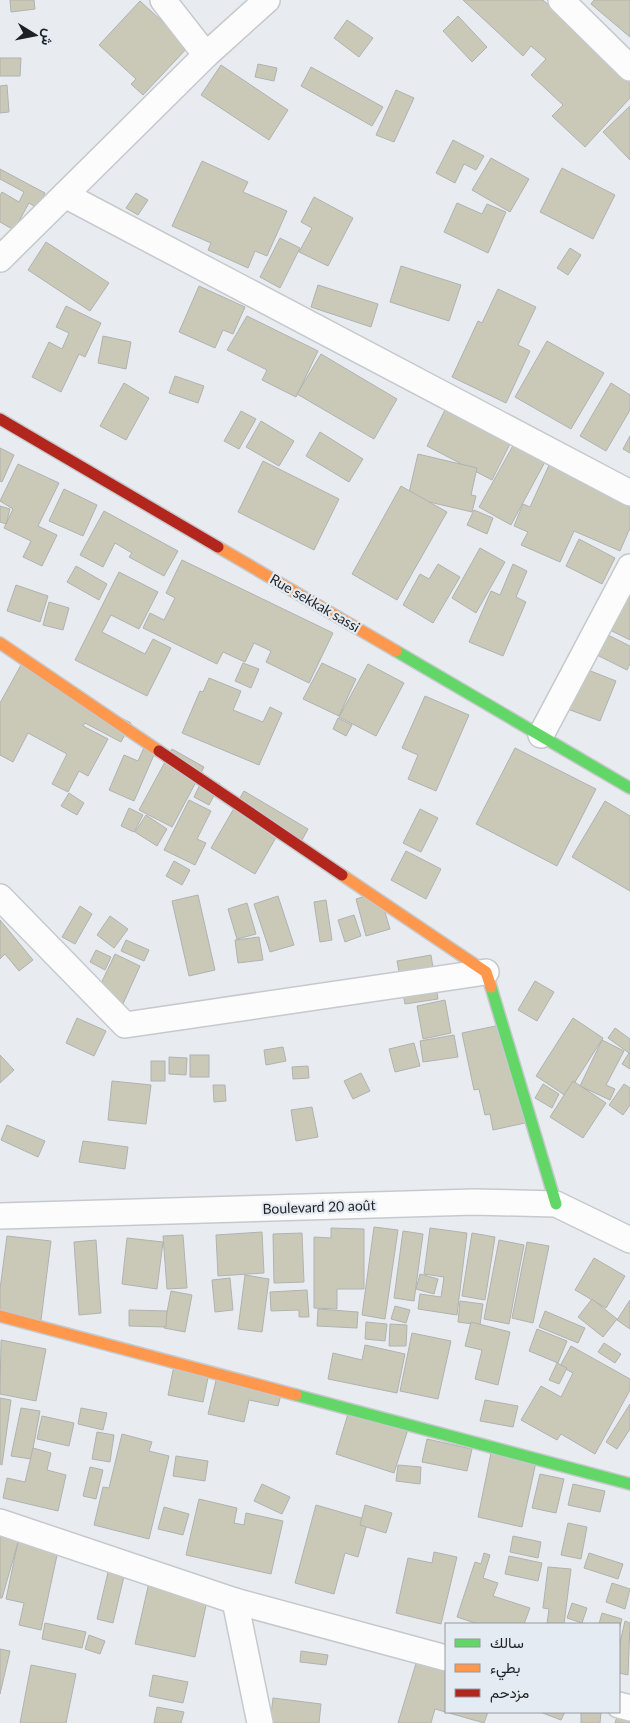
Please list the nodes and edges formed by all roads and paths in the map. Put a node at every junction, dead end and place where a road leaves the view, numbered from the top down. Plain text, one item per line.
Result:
1 (163, 0) edge
2 (266, 0) edge
3 (561, 0) edge
4 (206, 55) junction
5 (630, 68) edge
6 (65, 195) junction
7 (0, 259) edge
8 (0, 419) edge
9 (630, 493) edge
10 (630, 567) edge
11 (0, 643) edge
12 (541, 735) junction
13 (630, 788) edge
14 (0, 897) edge
15 (486, 972) junction
16 (556, 1204) junction
17 (0, 1216) edge
18 (630, 1240) edge
19 (0, 1316) edge
20 (630, 1484) edge
21 (0, 1522) edge
22 (235, 1601) junction
23 (445, 1658) edge
24 (260, 1723) edge

1 - 4 street
2 - 4 street
3 - 5 street
4 - 6 street
6 - 7 street
6 - 9 street
8 - 12 street, Rue sekkak sassi
10 - 12 street
11 - 15 street
12 - 13 street, Rue sekkak sassi
14 - 15 street
15 - 16 street
16 - 17 street, Boulevard 20 août
16 - 18 street, Boulevard 20 août
19 - 20 street
21 - 22 street
22 - 23 street
22 - 24 street

